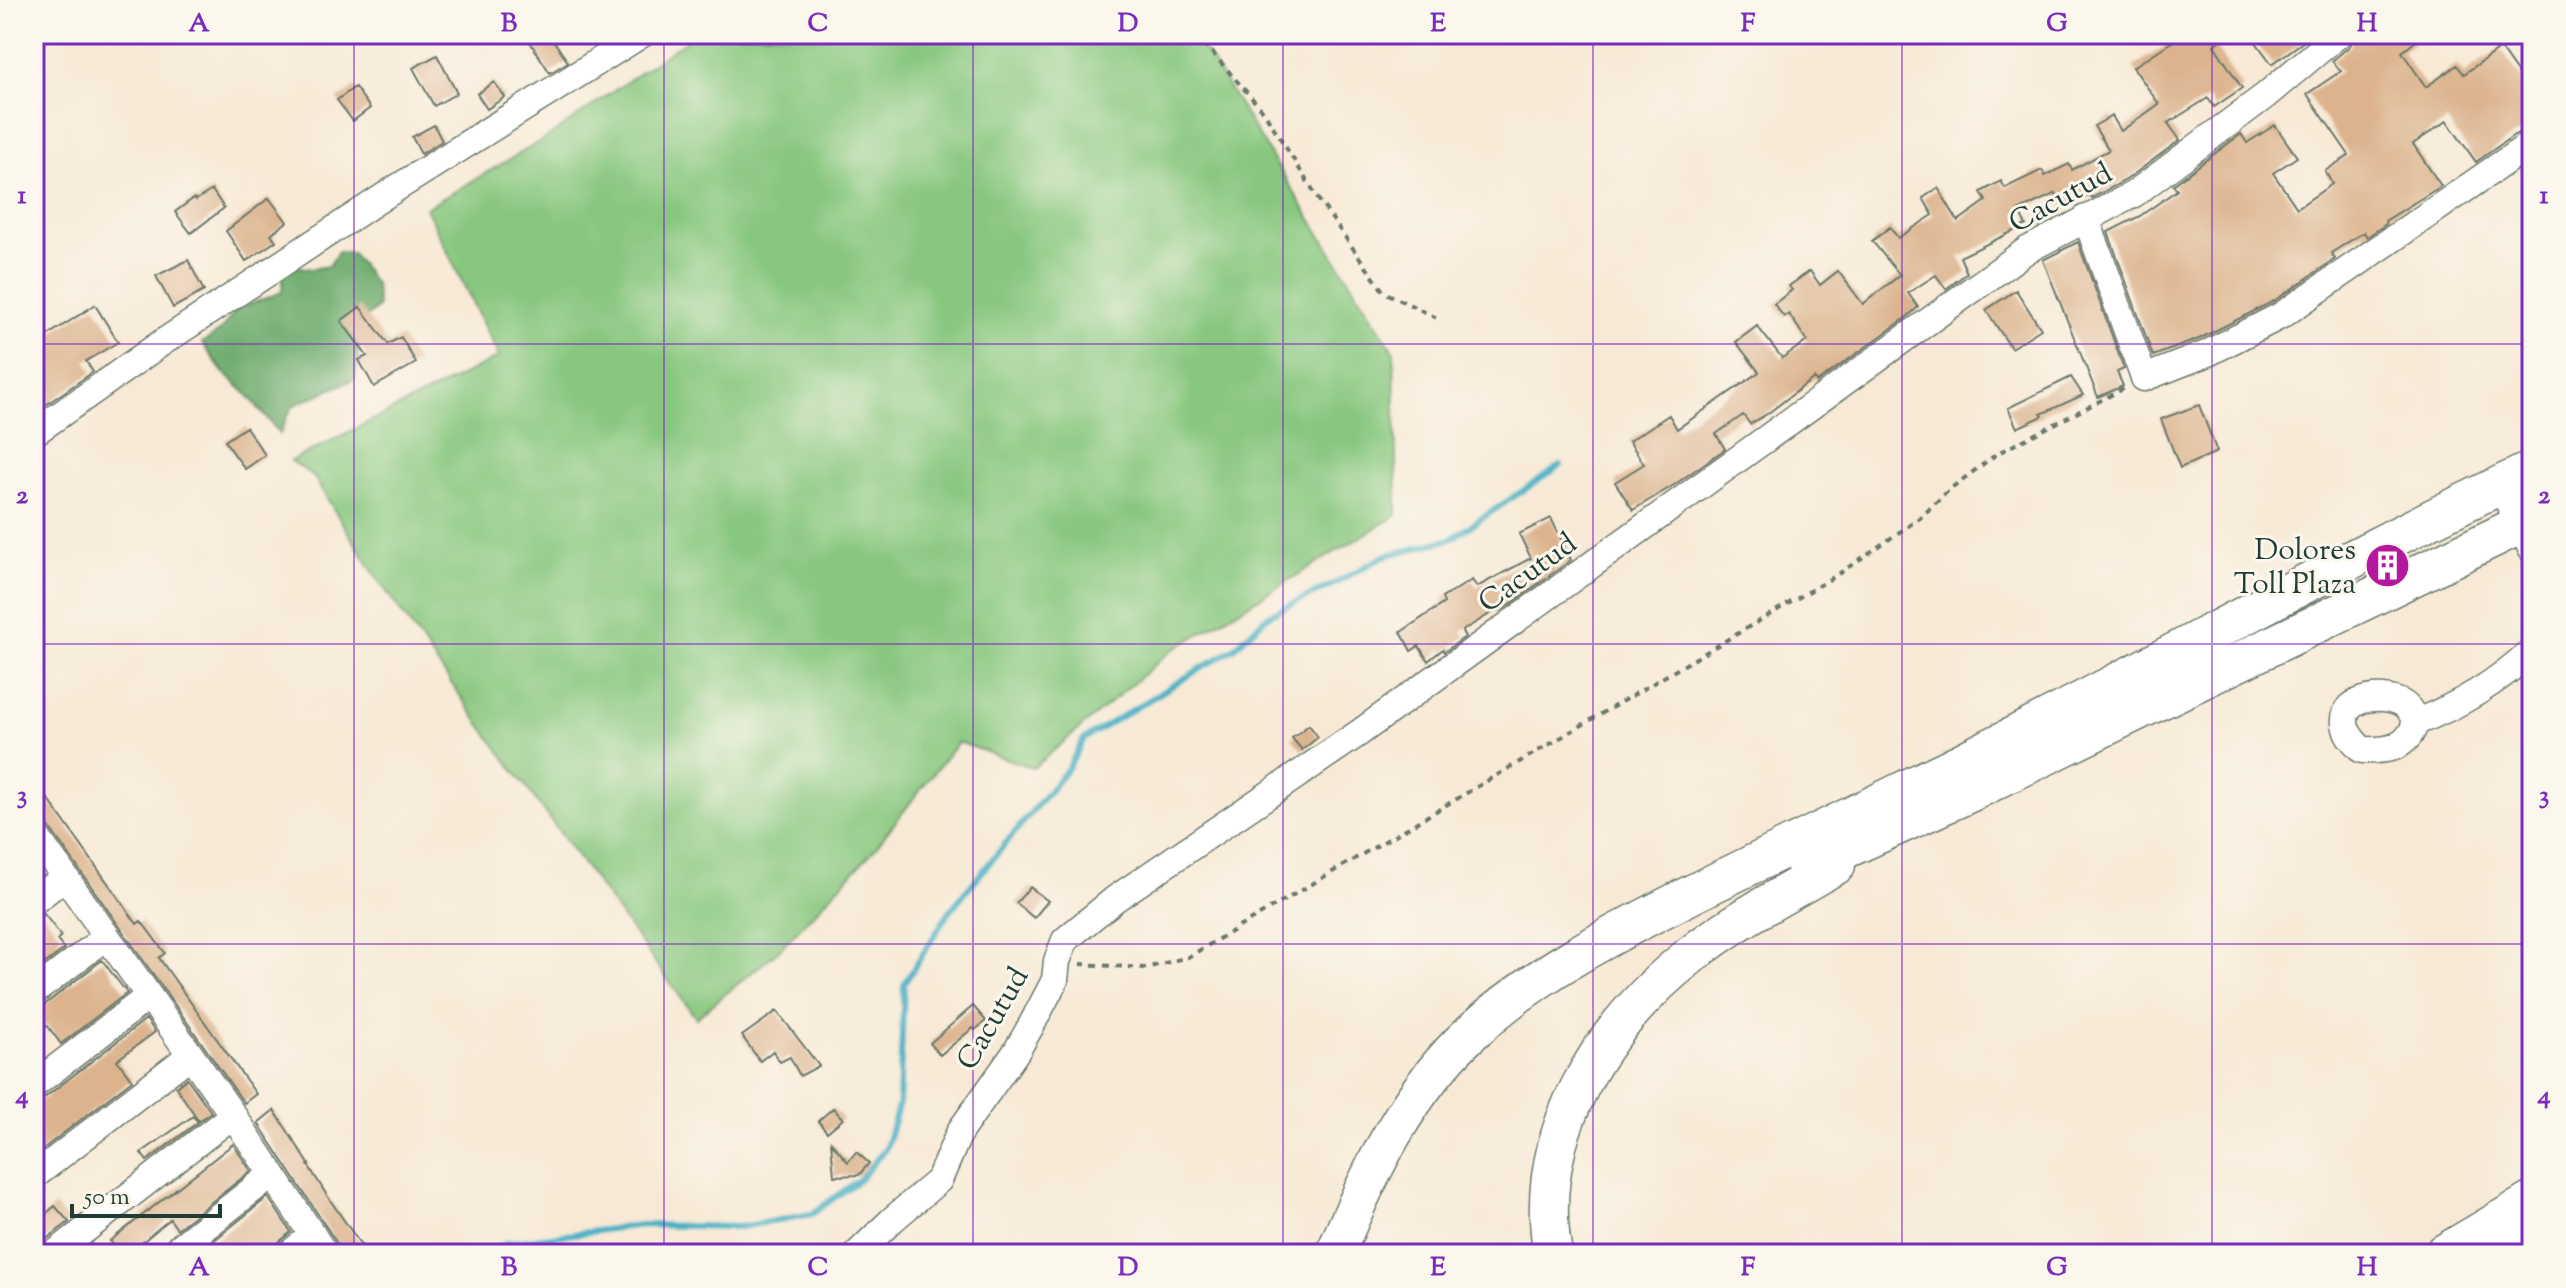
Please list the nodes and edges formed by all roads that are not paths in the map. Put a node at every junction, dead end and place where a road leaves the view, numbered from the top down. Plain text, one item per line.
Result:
1 (642, 34) edge
2 (2339, 34) edge
3 (2532, 143) edge
4 (2086, 218) junction
5 (34, 433) edge
6 (2516, 477) edge
7 (2528, 532) edge
8 (2532, 650) edge
9 (2416, 722) dead end
10 (1965, 795) junction
11 (34, 833) edge
12 (65, 877) junction
13 (34, 901) edge
14 (106, 937) junction
15 (34, 992) edge
16 (149, 996) junction
17 (189, 1056) junction
18 (34, 1085) edge
19 (233, 1115) junction
20 (271, 1175) junction
21 (34, 1176) edge
22 (2532, 1201) edge
23 (1350, 1218) junction
24 (2532, 1243) edge
25 (319, 1244) edge
26 (54, 1254) edge
27 (171, 1254) edge
28 (289, 1254) edge
29 (857, 1254) edge
30 (1335, 1254) edge
31 (1553, 1254) edge
32 (2443, 1254) edge
33 (2511, 1254) edge

1 - 5 street
2 - 4 street, Cacutud
3 - 4 street
4 - 29 street, Cacutud
6 - 7 street
6 - 23 highway
7 - 10 highway
8 - 9 street
10 - 23 highway
10 - 31 highway
11 - 12 street
12 - 13 street
12 - 14 street
14 - 15 street
14 - 16 street
16 - 17 street
16 - 18 street
17 - 19 street
17 - 21 street
19 - 20 street
19 - 26 street
20 - 25 street
20 - 27 street
22 - 32 highway
23 - 30 highway
24 - 33 highway
25 - 28 street

